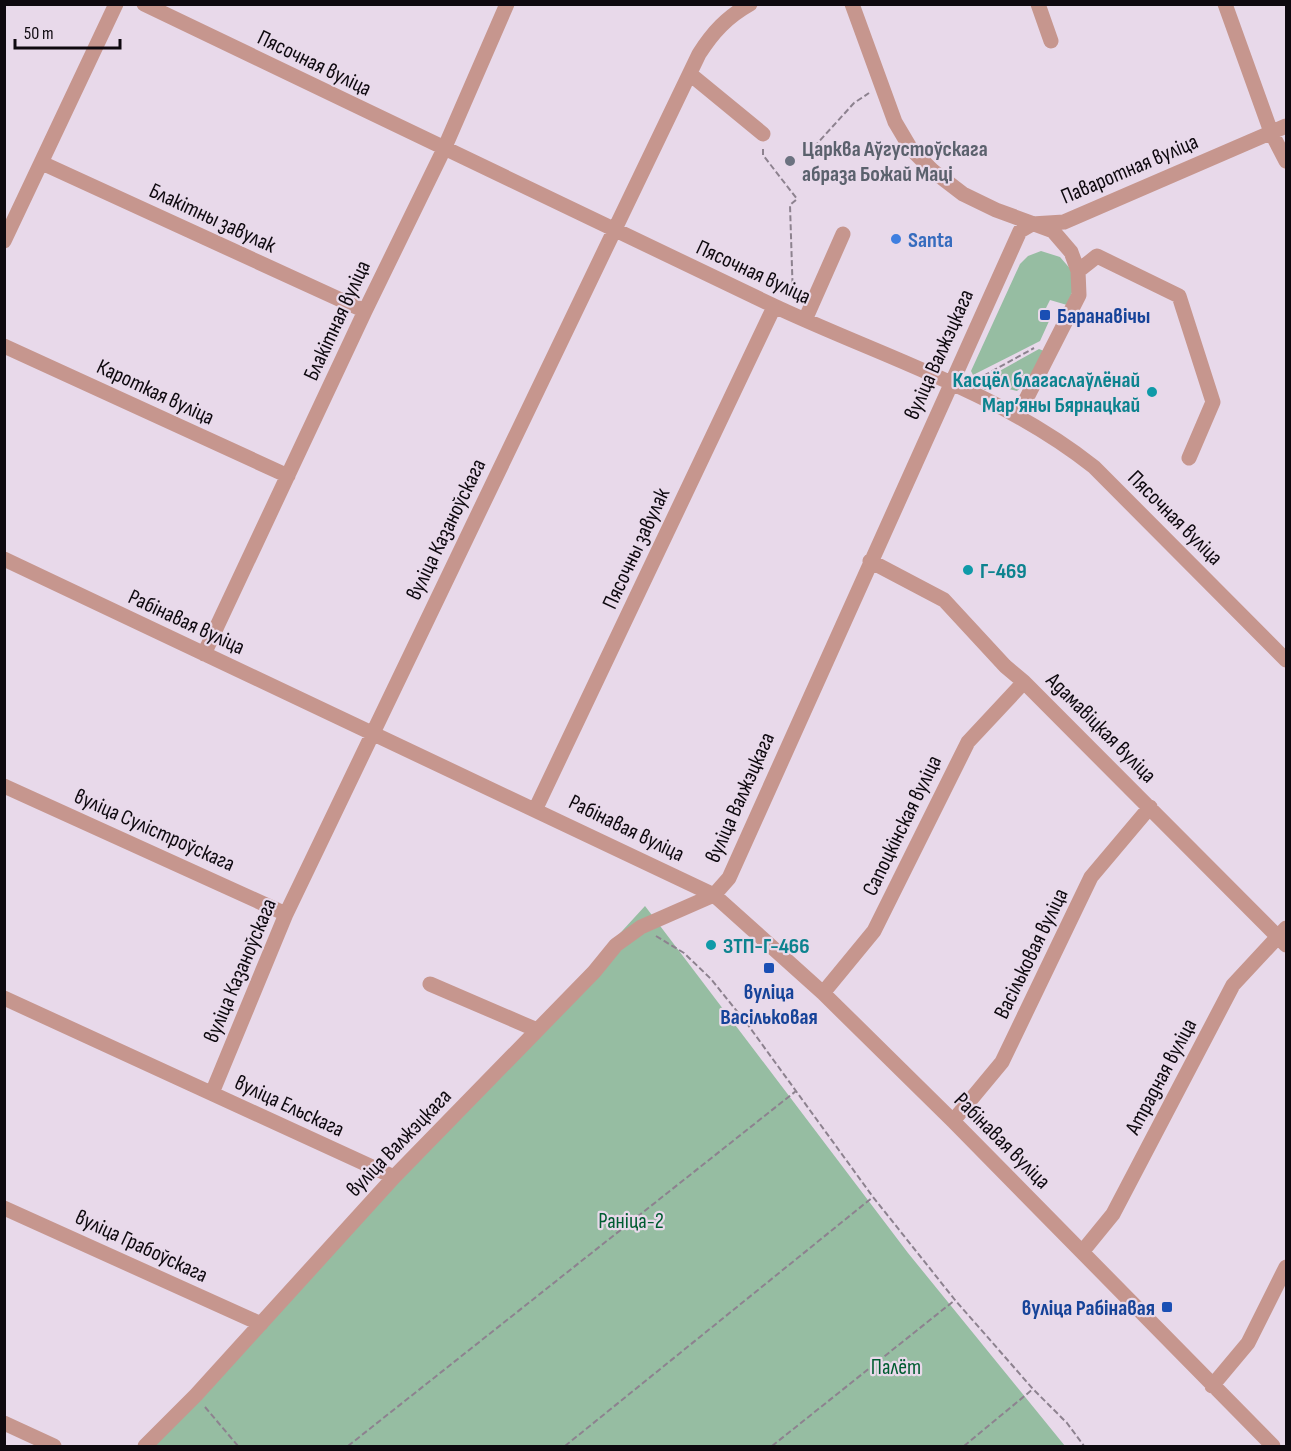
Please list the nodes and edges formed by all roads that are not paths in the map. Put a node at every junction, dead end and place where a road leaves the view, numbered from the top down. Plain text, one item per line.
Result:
1 (116, 4) edge
2 (144, 4) edge
3 (507, 4) edge
4 (750, 4) edge
5 (852, 4) edge
6 (1038, 4) edge
7 (1225, 4) edge
8 (1050, 40) dead end
9 (690, 74) junction
10 (1287, 126) edge
11 (1271, 132) junction
12 (763, 134) road end
13 (444, 149) junction
14 (1287, 160) edge
15 (42, 163) junction
16 (1064, 222) junction
17 (1032, 224) junction
18 (614, 229) junction
19 (843, 234) dead end
20 (1060, 239) junction
21 (4, 241) edge
22 (1078, 271) junction
23 (774, 307) junction
24 (365, 311) junction
25 (799, 318) junction
26 (4, 346) edge
27 (954, 386) junction
28 (1018, 416) junction
29 (1189, 459) dead end
30 (288, 476) junction
31 (4, 559) edge
32 (870, 561) junction
33 (204, 654) junction
34 (1287, 660) edge
35 (1024, 682) junction
36 (372, 732) junction
37 (4, 786) edge
38 (1150, 807) junction
39 (536, 808) junction
40 (714, 894) junction
41 (286, 914) junction
42 (1284, 937) edge
43 (430, 984) dead end
44 (823, 993) junction
45 (4, 998) edge
46 (537, 1030) junction
47 (212, 1093) junction
48 (953, 1121) junction
49 (394, 1177) junction
50 (4, 1208) edge
51 (1082, 1252) junction
52 (1287, 1267) edge
53 (261, 1324) junction
54 (1212, 1386) junction
55 (4, 1424) edge
56 (54, 1446) edge
57 (146, 1446) edge
58 (1273, 1446) edge

1 - 15 street
2 - 13 street, Пясочная вуліца
3 - 13 street, Блакітная вуліца
4 - 9 street, вуліца Казаноўскага
5 - 17 street, Паваротная вуліца
6 - 8 street
7 - 11 street
9 - 12 street
9 - 18 street, вуліца Казаноўскага
10 - 11 street, Паваротная вуліца
11 - 14 street
11 - 16 street, Паваротная вуліца
13 - 18 street, Пясочная вуліца
13 - 24 street, Блакітная вуліца
15 - 21 street
15 - 24 street, Блакітны завулак
16 - 17 street, Паваротная вуліца
16 - 20 street
17 - 20 street
17 - 27 street, вуліца Валжэцкага
18 - 23 street, Пясочная вуліца
18 - 36 street, вуліца Казаноўскага
19 - 25 street
20 - 22 street
22 - 28 street
22 - 29 street
23 - 25 street, Пясочная вуліца
23 - 39 street, Пясочны завулак
24 - 30 street, Блакітная вуліца
25 - 27 street, Пясочная вуліца
26 - 30 street, Кароткая вуліца
27 - 28 street, Пясочная вуліца
27 - 32 street, вуліца Валжэцкага
28 - 34 street, Пясочная вуліца
30 - 33 street, Блакітная вуліца
31 - 33 street, Рабінавая вуліца
32 - 35 street, Адамавіцкая вуліца
32 - 40 street, вуліца Валжэцкага
33 - 36 street, Рабінавая вуліца
35 - 38 street, Адамавіцкая вуліца
35 - 44 street, Сапоцкінская вуліца
36 - 39 street, Рабінавая вуліца
36 - 41 street, вуліца Казаноўскага
37 - 41 street, вуліца Сулістроўскага
38 - 42 street, Адамавіцкая вуліца
38 - 48 street, Васільковая вуліца
39 - 40 street, Рабінавая вуліца
40 - 44 street, Рабінавая вуліца
40 - 46 street, вуліца Валжэцкага
41 - 47 street, вуліца Казаноўскага
42 - 51 street, Атрадная вуліца
43 - 46 street
44 - 48 street, Рабінавая вуліца
45 - 47 street, вуліца Ельскага
46 - 49 street, вуліца Валжэцкага
47 - 49 street, вуліца Ельскага
48 - 51 street, Рабінавая вуліца
49 - 53 street, вуліца Валжэцкага
50 - 53 street, вуліца Грабоўскага
51 - 54 street, Рабінавая вуліца
52 - 54 street
53 - 57 street, вуліца Валжэцкага
54 - 58 street, Рабінавая вуліца
55 - 56 street

